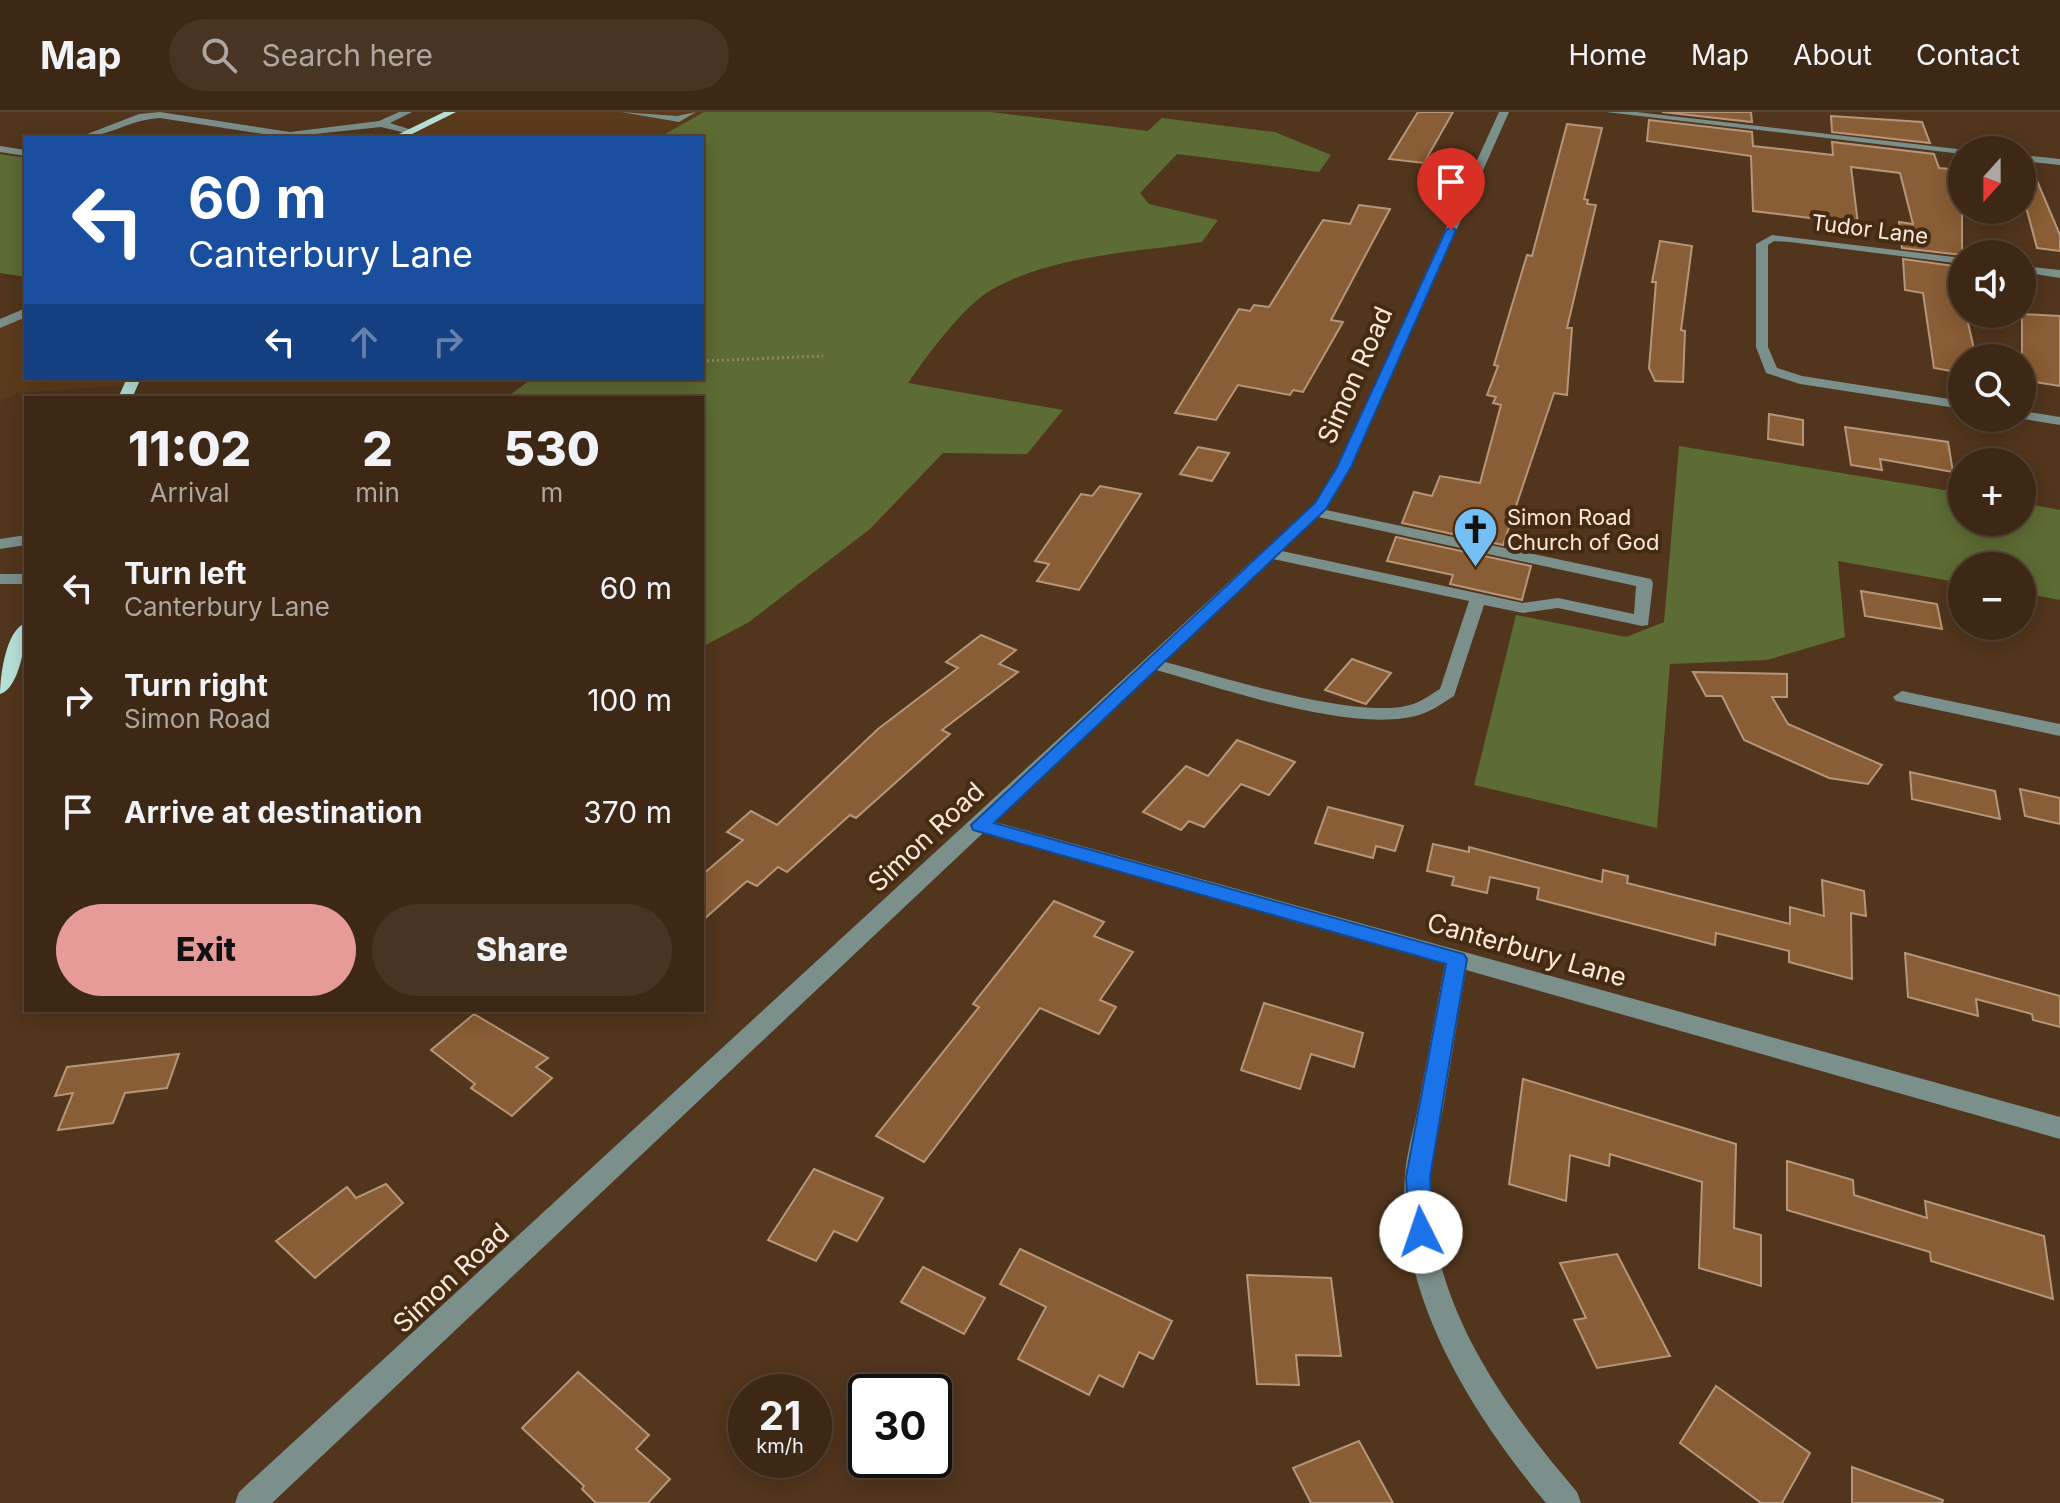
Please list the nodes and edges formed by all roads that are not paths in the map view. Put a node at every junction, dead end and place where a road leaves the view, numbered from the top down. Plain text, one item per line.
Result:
1 (114, 112) edge
2 (407, 112) edge
3 (451, 112) edge
4 (626, 112) edge
5 (691, 112) edge
6 (1504, 112) edge
7 (1611, 112) edge
8 (142, 116) junction
9 (123, 123) junction
10 (381, 124) junction
11 (229, 125) junction
12 (163, 128) dead end
13 (410, 131) junction
14 (188, 132) dead end
15 (290, 134) junction
16 (87, 136) edge
17 (299, 136) edge
18 (400, 136) edge
19 (0, 149) edge
20 (1948, 149) edge
21 (24, 153) edge
22 (2036, 159) edge
23 (2060, 162) edge
24 (1948, 259) edge
25 (2036, 271) edge
26 (2060, 274) edge
27 (24, 313) edge
28 (0, 324) edge
29 (1948, 403) edge
30 (2036, 417) edge
31 (2060, 421) edge
32 (1315, 512) junction
33 (24, 540) edge
34 (0, 544) edge
35 (1271, 554) junction
36 (0, 579) edge
37 (24, 579) edge
38 (1478, 598) junction
39 (24, 633) edge
40 (1153, 664) junction
41 (0, 688) edge
42 (1902, 697) dead end
43 (2060, 730) edge
44 (980, 825) junction
45 (1457, 959) junction
46 (2060, 1128) edge
47 (250, 1503) edge
48 (1566, 1503) edge

1 - 8 street
2 - 10 street
3 - 13 main road
4 - 5 street
6 - 32 street, Simon Road
7 - 20 street
8 - 9 street
8 - 11 street
9 - 12 street
9 - 16 street
10 - 13 street
10 - 15 street
11 - 14 street
11 - 15 street
13 - 18 main road
15 - 17 street
19 - 21 street
22 - 23 street
24 - 29 street, Tudor Lane
25 - 26 street
27 - 28 street
30 - 31 street
32 - 35 street, Simon Road
32 - 38 street
33 - 34 street
35 - 38 street
35 - 40 street, Simon Road
36 - 37 street
38 - 40 street
39 - 41 main road
40 - 44 street, Simon Road
42 - 43 street
44 - 45 street, Canterbury Lane
44 - 47 street, Simon Road
45 - 46 street, Canterbury Lane
45 - 48 street

